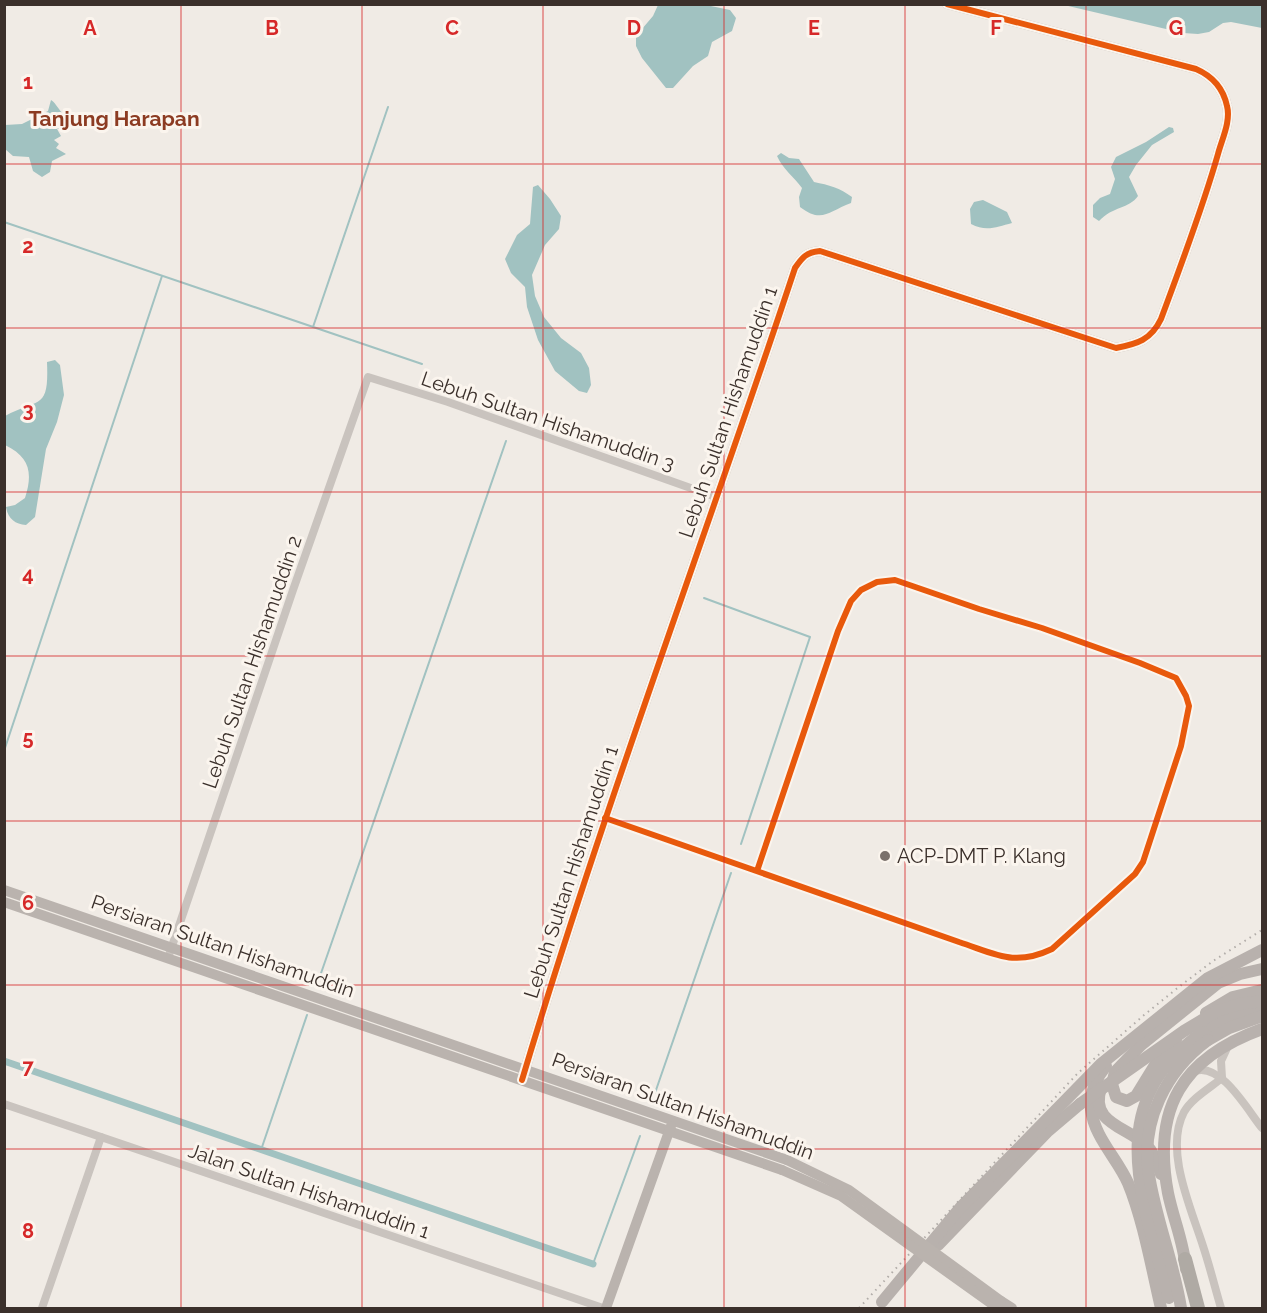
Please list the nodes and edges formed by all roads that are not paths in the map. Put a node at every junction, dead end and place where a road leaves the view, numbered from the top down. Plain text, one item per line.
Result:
1 (947, 4) edge
2 (368, 376) joint
3 (716, 497) junction
4 (604, 818) junction
5 (757, 871) junction
6 (4, 890) edge
7 (4, 902) edge
8 (1263, 950) edge
9 (170, 953) junction
10 (1263, 969) edge
11 (1263, 990) edge
12 (1263, 999) edge
13 (1263, 1006) edge
14 (1263, 1016) edge
15 (1263, 1024) edge
16 (1263, 1029) edge
17 (1184, 1030) junction
18 (1206, 1036) junction
19 (1238, 1039) junction
20 (1125, 1052) junction
21 (523, 1074) junction
22 (1189, 1076) junction
23 (1222, 1078) junction
24 (4, 1104) edge
25 (671, 1125) junction
26 (1263, 1128) edge
27 (101, 1137) junction
28 (1168, 1193) junction
29 (1185, 1259) junction
30 (1170, 1303) edge
31 (879, 1305) edge
32 (999, 1305) edge
33 (42, 1308) edge
34 (605, 1308) edge
35 (1012, 1308) edge
36 (1161, 1308) edge
37 (1181, 1308) edge
38 (1190, 1308) edge
39 (1198, 1308) edge
40 (1221, 1308) edge

1 - 3 street, Lebuh Sultan Hishamuddin 1
2 - 3 street, Lebuh Sultan Hishamuddin 3
2 - 9 street, Lebuh Sultan Hishamuddin 2
3 - 4 street, Lebuh Sultan Hishamuddin 1
4 - 5 street
4 - 21 street, Lebuh Sultan Hishamuddin 1
5 - 5 street
6 - 9 street, Persiaran Sultan Hishamuddin
7 - 9 street, Persiaran Sultan Hishamuddin
8 - 20 main road
9 - 21 street, Persiaran Sultan Hishamuddin
10 - 20 main road
11 - 17 main road, bridge
12 - 17 main road, bridge
12 - 20 main road
13 - 18 main road
14 - 18 main road
15 - 19 main road
16 - 19 main road
17 - 31 main road, bridge
18 - 30 main road, bridge
18 - 37 main road, bridge
19 - 22 main road
19 - 23 street
20 - 28 main road
20 - 31 main road
20 - 36 main road
21 - 25 street, Persiaran Sultan Hishamuddin
22 - 23 street
22 - 28 main road
23 - 26 street
23 - 40 street
24 - 27 street, Jalan Sultan Hishamuddin 1
25 - 32 street, Persiaran Sultan Hishamuddin, bridge
25 - 34 street
27 - 33 street
27 - 34 street, Jalan Sultan Hishamuddin 1
28 - 29 main road
29 - 38 main road
29 - 39 highway
32 - 35 street, Persiaran Sultan Hishamuddin

